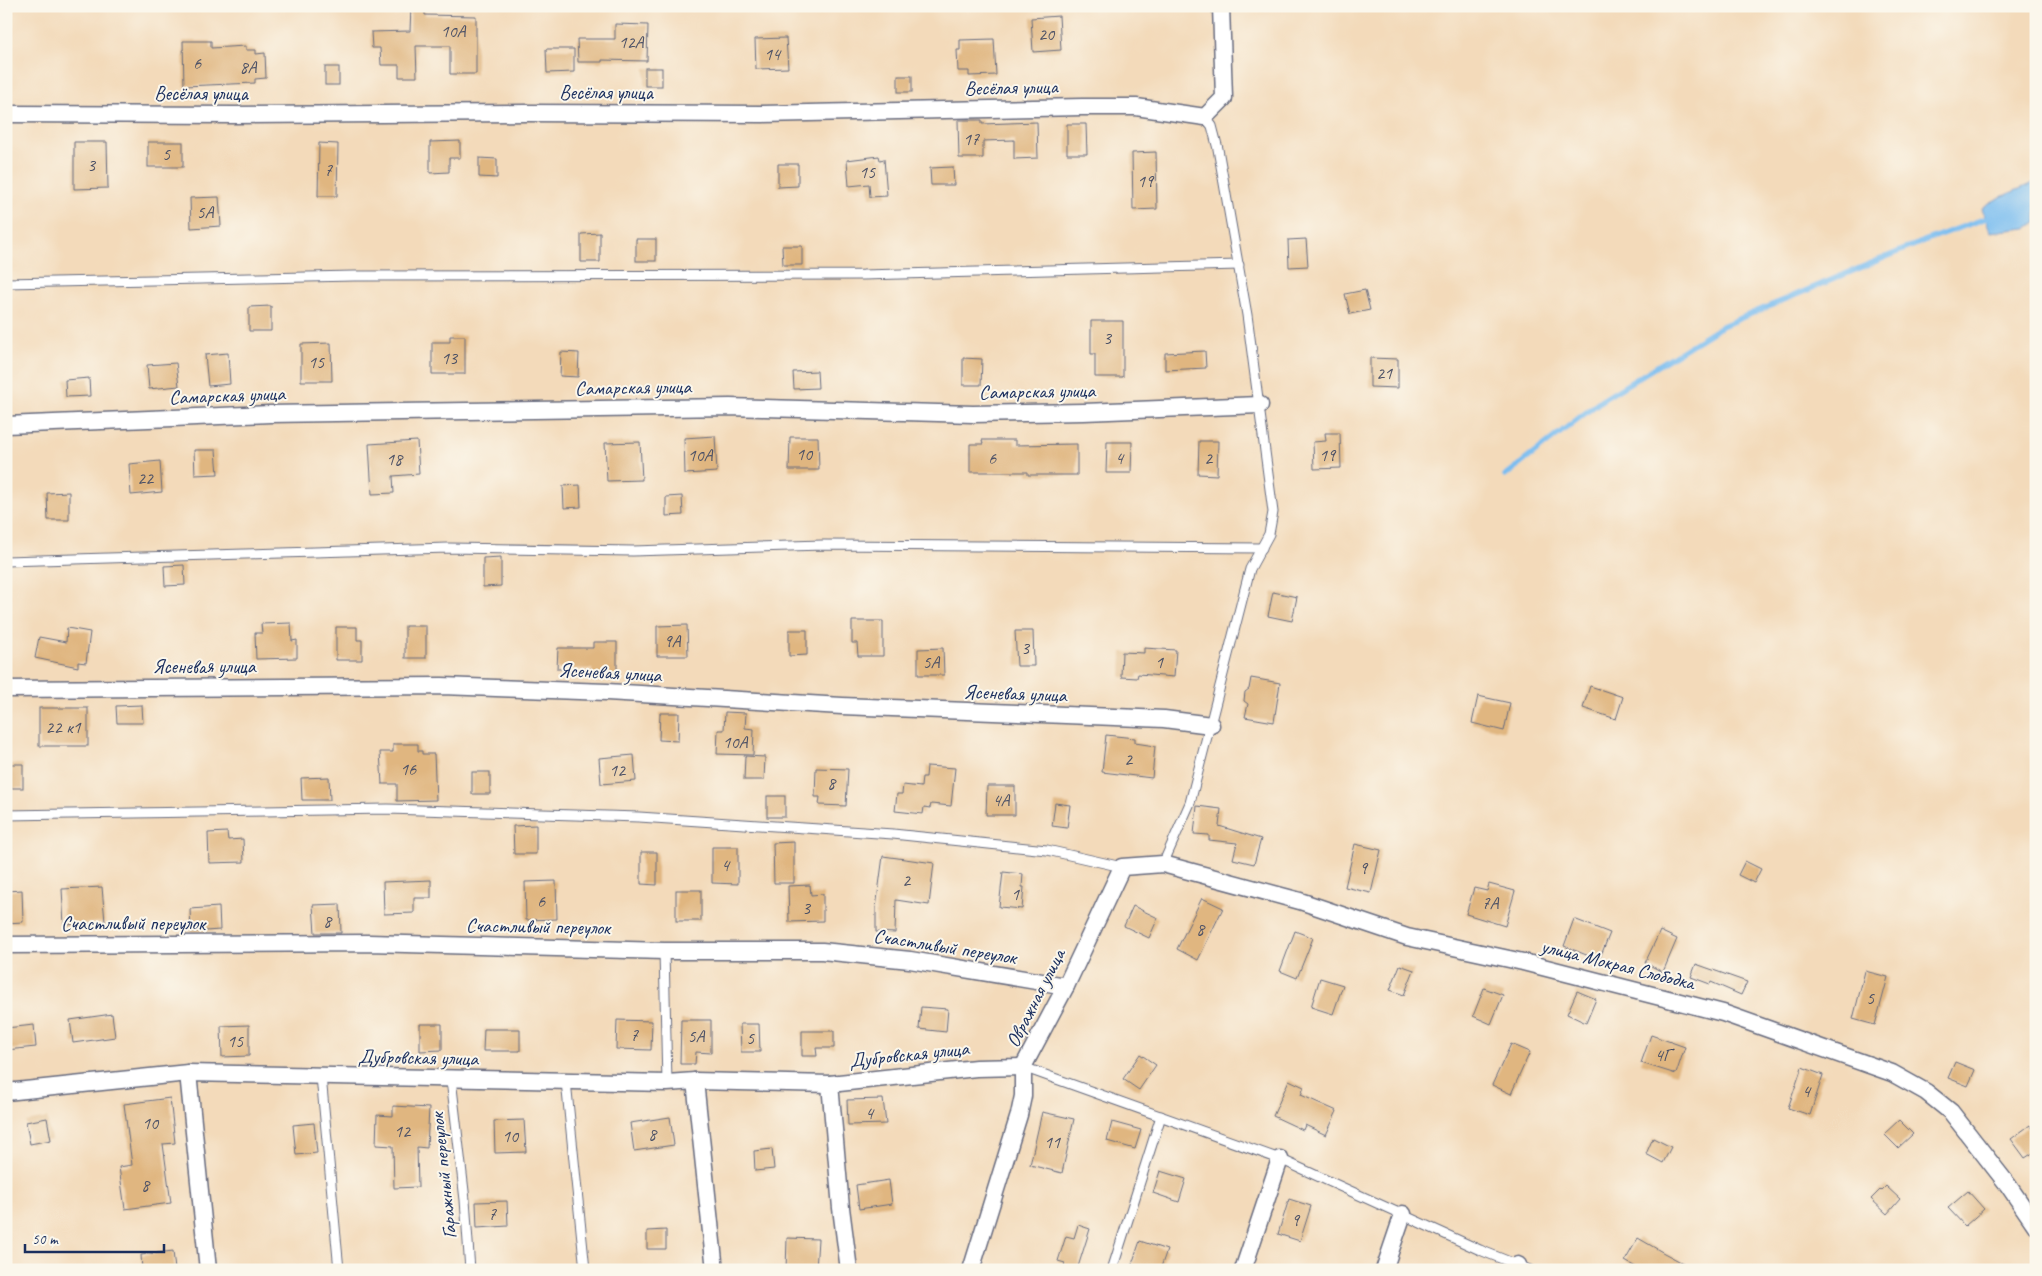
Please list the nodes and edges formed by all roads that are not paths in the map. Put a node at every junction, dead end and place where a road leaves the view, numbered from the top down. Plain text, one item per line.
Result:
1 (1221, 6) edge
2 (6, 114) edge
3 (1205, 117) junction
4 (1239, 265) junction
5 (6, 283) edge
6 (1260, 405) junction
7 (6, 424) edge
8 (1262, 548) junction
9 (6, 561) edge
10 (6, 689) edge
11 (1212, 724) junction
12 (6, 815) edge
13 (1163, 864) junction
14 (1122, 867) junction
15 (6, 944) edge
16 (664, 951) junction
17 (1066, 986) junction
18 (1023, 1067) junction
19 (188, 1073) junction
20 (321, 1076) junction
21 (451, 1079) junction
22 (566, 1081) junction
23 (695, 1081) junction
24 (668, 1082) junction
25 (830, 1084) junction
26 (6, 1092) edge
27 (1161, 1116) junction
28 (1280, 1159) junction
29 (1402, 1214) junction
30 (2036, 1226) edge
31 (1522, 1268) edge
32 (208, 1270) edge
33 (340, 1270) edge
34 (470, 1270) edge
35 (585, 1270) edge
36 (716, 1270) edge
37 (849, 1270) edge
38 (971, 1270) edge
39 (1112, 1270) edge
40 (1243, 1270) edge
41 (1384, 1270) edge

1 - 3 street
2 - 3 street, Весёлая улица
3 - 4 lane
4 - 5 lane
4 - 6 lane
6 - 7 street, Самарская улица
6 - 8 lane
8 - 9 lane
8 - 11 lane
10 - 11 street, Ясеневая улица
11 - 13 lane
12 - 14 lane
13 - 14 street, улица Мокрая Слободка
13 - 30 street, улица Мокрая Слободка
14 - 17 street, Овражная улица
15 - 16 street, Счастливый переулок
16 - 17 street, Счастливый переулок
16 - 24 lane
17 - 18 street, Овражная улица
18 - 25 street, Дубровская улица
18 - 27 lane
18 - 38 street, Овражная улица
19 - 20 street, Дубровская улица
19 - 26 street, Дубровская улица
19 - 32 street
20 - 21 street, Дубровская улица
20 - 33 lane
21 - 22 street, Дубровская улица
21 - 34 lane, Гаражный переулок
22 - 24 street, Дубровская улица
22 - 35 lane
23 - 24 street, Дубровская улица
23 - 25 street, Дубровская улица
23 - 36 street
25 - 37 street, Дубровская улица
27 - 28 lane
27 - 39 lane
28 - 29 lane
28 - 40 street
29 - 31 lane
29 - 41 street

